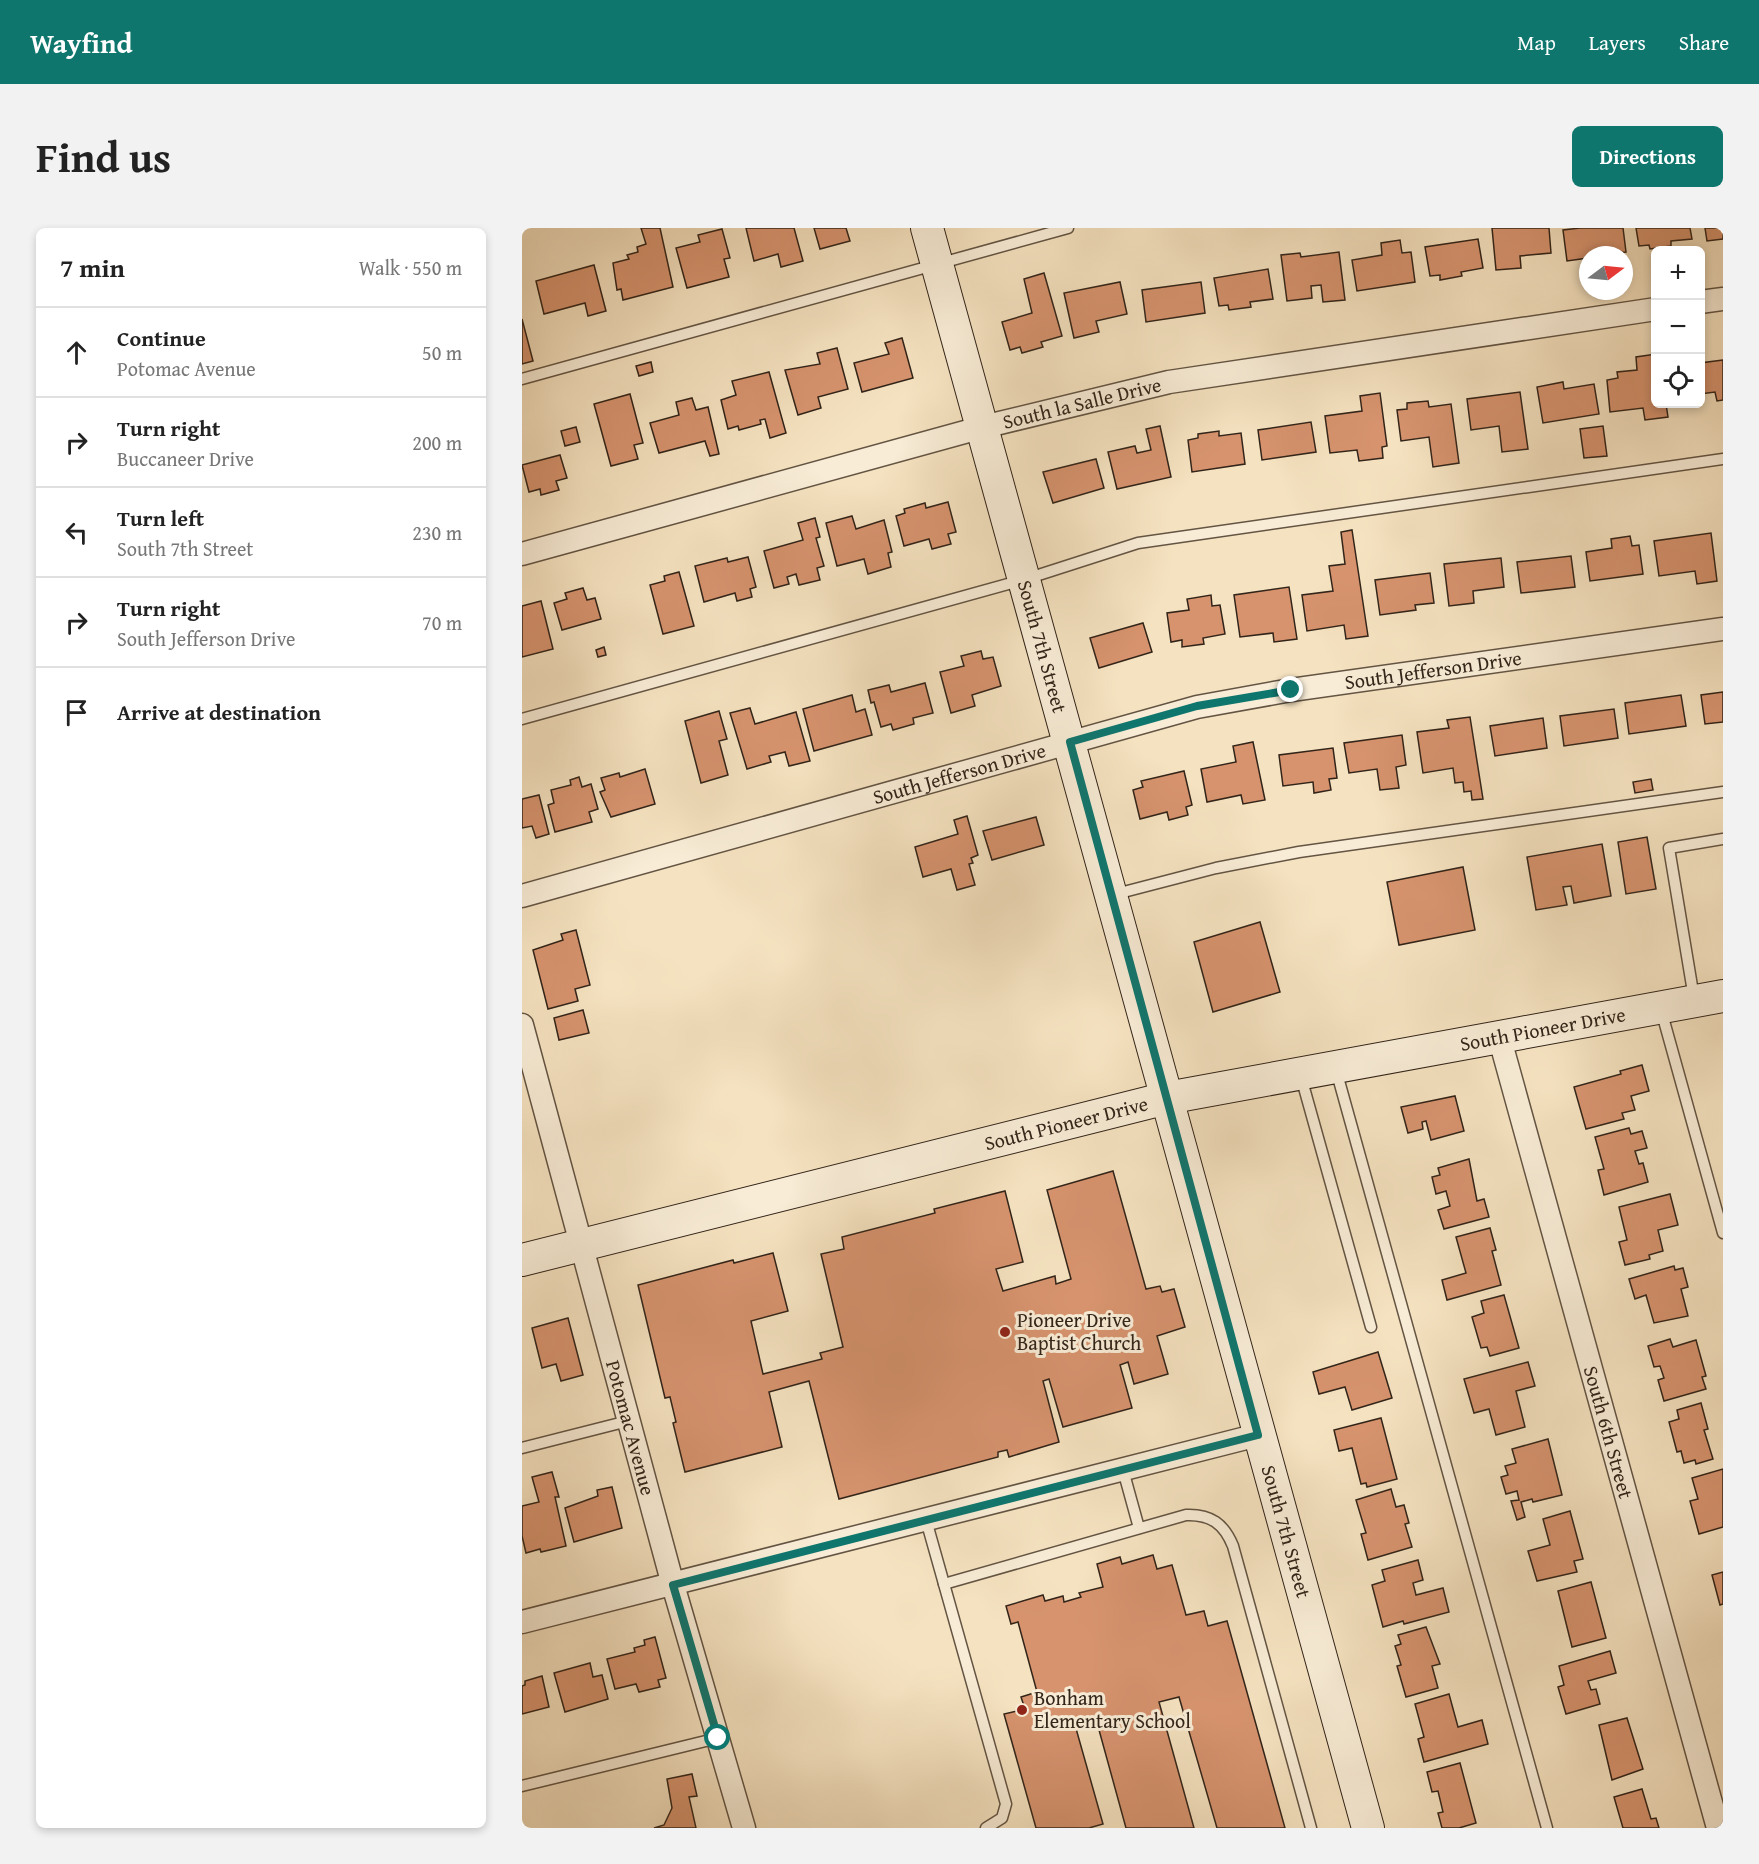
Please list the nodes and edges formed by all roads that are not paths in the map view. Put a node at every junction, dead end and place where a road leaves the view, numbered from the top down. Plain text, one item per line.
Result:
1 (927, 228) edge
2 (1068, 228) edge
3 (937, 262) junction
4 (1723, 299) edge
5 (1705, 301) edge
6 (1651, 310) edge
7 (522, 379) edge
8 (983, 427) junction
9 (1723, 459) edge
10 (522, 554) edge
11 (1026, 579) junction
12 (1723, 629) edge
13 (522, 719) edge
14 (1070, 742) junction
15 (1723, 792) edge
16 (1723, 839) edge
17 (1112, 895) junction
18 (522, 896) edge
19 (1709, 998) edge
20 (1660, 1007) junction
21 (522, 1025) edge
22 (1499, 1036) junction
23 (526, 1061) edge
24 (1335, 1067) junction
25 (1301, 1074) junction
26 (1167, 1098) junction
27 (1723, 1233) edge
28 (579, 1245) junction
29 (522, 1260) edge
30 (1371, 1327) dead end
31 (628, 1421) junction
32 (1258, 1435) junction
33 (522, 1448) edge
34 (1122, 1470) junction
35 (926, 1520) junction
36 (1139, 1528) junction
37 (944, 1584) junction
38 (673, 1585) junction
39 (522, 1622) edge
40 (718, 1738) junction
41 (522, 1786) edge
42 (744, 1828) edge
43 (986, 1828) edge
44 (1311, 1828) edge
45 (1368, 1828) edge
46 (1547, 1828) edge
47 (1718, 1828) edge

1 - 3 main road, South 7th Street
2 - 3 lane
3 - 7 lane
3 - 8 main road, South 7th Street
4 - 5 street
6 - 8 street, South la Salle Drive
8 - 10 street, South la Salle Drive
8 - 11 main road, South 7th Street
9 - 11 lane
11 - 13 lane
11 - 14 main road, South 7th Street
12 - 14 street, South Jefferson Drive
14 - 17 main road, South 7th Street
14 - 18 street, South Jefferson Drive
15 - 17 lane
16 - 19 lane
17 - 26 main road, South 7th Street
19 - 20 main road, South Pioneer Drive
20 - 22 main road, South Pioneer Drive
20 - 27 lane
21 - 23 street, Potomac Avenue
22 - 24 main road, South Pioneer Drive
22 - 47 street, South 6th Street
23 - 28 street, Potomac Avenue
24 - 25 main road, South Pioneer Drive
24 - 46 lane
25 - 26 main road, South Pioneer Drive
25 - 30 lane
26 - 28 main road, South Pioneer Drive
26 - 32 main road, South 7th Street
28 - 29 main road, South Pioneer Drive
28 - 31 street, Potomac Avenue
31 - 33 lane
31 - 38 street, Potomac Avenue
32 - 34 street
32 - 45 main road, South 7th Street
34 - 35 street
34 - 36 lane
35 - 37 lane
35 - 38 street
36 - 37 lane
36 - 44 lane
37 - 43 lane
38 - 39 street
38 - 40 street, Potomac Avenue
40 - 41 lane
40 - 42 street, Potomac Avenue

